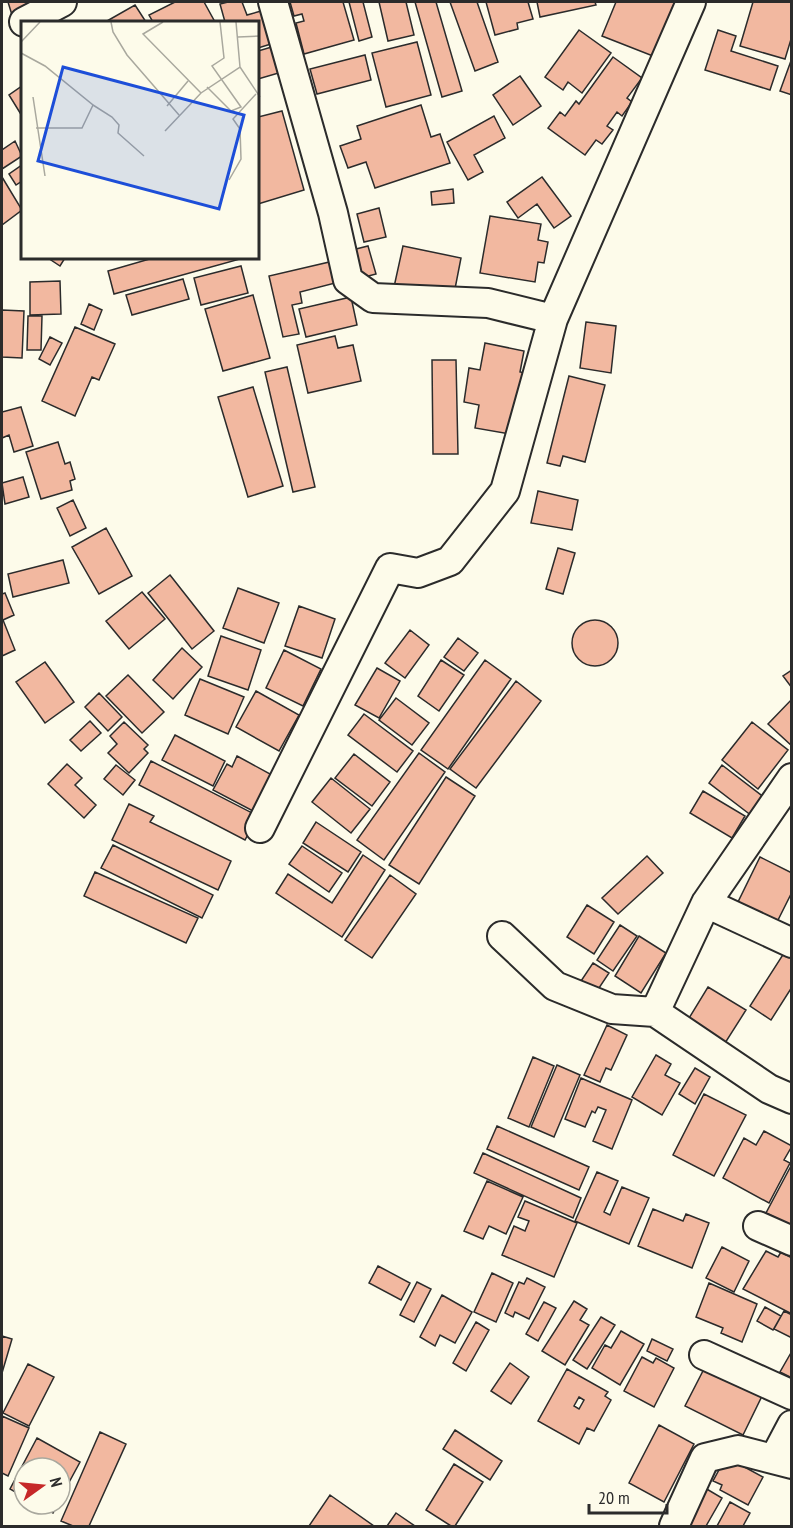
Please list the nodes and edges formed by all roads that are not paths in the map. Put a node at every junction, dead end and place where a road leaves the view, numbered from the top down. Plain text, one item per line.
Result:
1 (62, 2) edge
2 (273, 2) edge
3 (691, 2) edge
4 (27, 21) edge
5 (21, 24) edge
6 (2, 35) edge
7 (553, 319) junction
8 (792, 778) edge
9 (260, 828) dead end
10 (706, 903) junction
11 (502, 936) dead end
12 (792, 943) edge
13 (655, 1012) junction
14 (792, 1099) edge
15 (758, 1226) dead end
16 (792, 1241) edge
17 (704, 1355) dead end
18 (792, 1395) edge
19 (792, 1425) edge
20 (783, 1462) edge
21 (674, 1527) edge

1 - 4 street
2 - 7 street
3 - 7 street
5 - 6 street
7 - 9 street
8 - 10 street
10 - 12 street
10 - 13 street
11 - 13 street
13 - 14 street
15 - 16 street
17 - 18 street
19 - 20 street
20 - 21 street

